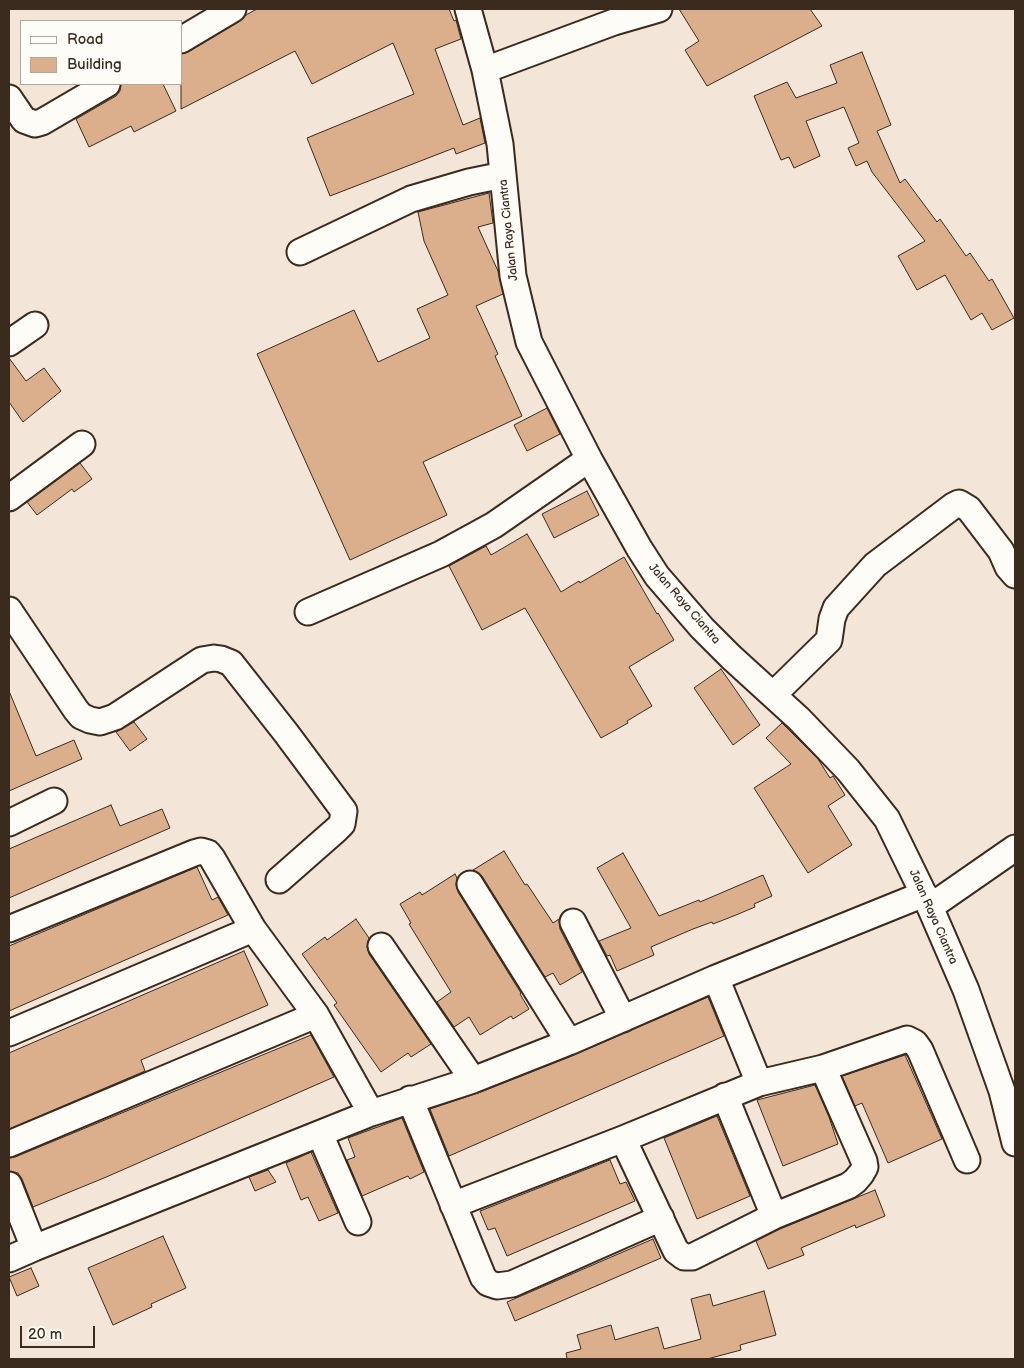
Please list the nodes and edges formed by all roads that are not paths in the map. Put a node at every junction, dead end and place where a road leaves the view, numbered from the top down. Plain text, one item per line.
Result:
1 (233, 9) edge
2 (468, 9) edge
3 (659, 9) edge
4 (182, 39) edge
5 (485, 70) junction
6 (105, 85) edge
7 (9, 98) edge
8 (503, 175) junction
9 (300, 252) dead end
10 (35, 325) dead end
11 (9, 343) edge
12 (82, 444) dead end
13 (589, 459) junction
14 (9, 498) edge
15 (1015, 574) edge
16 (9, 610) edge
17 (308, 612) dead end
18 (773, 695) junction
19 (54, 801) dead end
20 (9, 823) edge
21 (1015, 848) edge
22 (279, 880) dead end
23 (470, 884) dead end
24 (927, 901) junction
25 (573, 922) dead end
26 (9, 929) edge
27 (252, 929) junction
28 (381, 946) dead end
29 (716, 978) junction
30 (316, 1015) junction
31 (623, 1019) junction
32 (9, 1034) edge
33 (569, 1042) junction
34 (823, 1068) junction
35 (473, 1080) junction
36 (759, 1083) junction
37 (725, 1096) junction
38 (410, 1100) junction
39 (371, 1113) junction
40 (320, 1134) junction
41 (623, 1140) junction
42 (1015, 1143) edge
43 (9, 1144) edge
44 (966, 1160) dead end
45 (9, 1185) edge
46 (453, 1205) junction
47 (774, 1216) junction
48 (661, 1218) junction
49 (358, 1222) dead end
50 (34, 1248) junction
51 (9, 1259) edge

1 - 4 street
2 - 5 street, Jalan Raya Ciantra
3 - 5 street
5 - 8 street, Jalan Raya Ciantra
6 - 7 street
8 - 9 street
8 - 13 street, Jalan Raya Ciantra
10 - 11 street
12 - 14 street
13 - 17 street
13 - 18 street, Jalan Raya Ciantra
15 - 18 street
16 - 22 street
18 - 24 street, Jalan Raya Ciantra
19 - 20 street
21 - 24 street
23 - 33 street
24 - 29 street
24 - 42 street, Jalan Raya Ciantra
25 - 31 street
26 - 27 street
27 - 30 street
27 - 32 street
28 - 35 street
29 - 31 street
29 - 36 street
30 - 39 street
30 - 43 street
31 - 33 street
33 - 35 street
34 - 36 street
34 - 44 street
34 - 47 street
35 - 38 street
36 - 37 street
37 - 41 street
37 - 47 street
38 - 39 street
38 - 46 street
39 - 40 street
40 - 49 street
40 - 50 street
41 - 46 street
41 - 48 street
45 - 50 street
46 - 48 street
47 - 48 street
50 - 51 street

